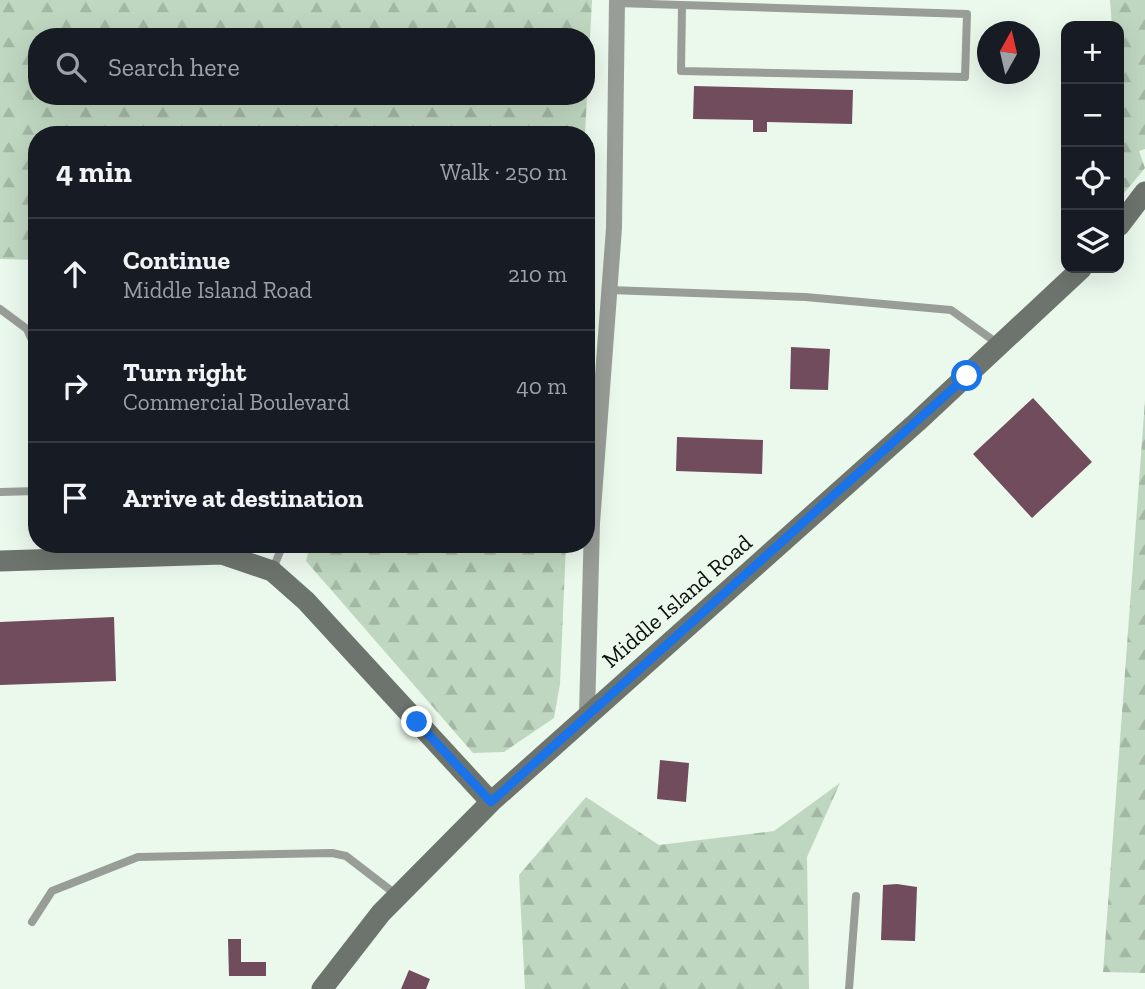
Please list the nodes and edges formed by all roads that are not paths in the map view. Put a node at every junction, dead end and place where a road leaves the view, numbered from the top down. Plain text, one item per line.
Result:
1 (617, 1) edge
2 (682, 6) junction
3 (1145, 192) edge
4 (1124, 219) edge
5 (1077, 273) edge
6 (609, 290) junction
7 (0, 309) edge
8 (28, 332) edge
9 (1000, 345) junction
10 (595, 482) edge
11 (28, 491) edge
12 (0, 492) edge
13 (86, 553) edge
14 (160, 553) edge
15 (279, 553) edge
16 (591, 553) edge
17 (0, 561) edge
18 (272, 571) junction
19 (587, 714) junction
20 (491, 802) junction
21 (398, 895) junction
22 (856, 896) dead end
23 (32, 922) dead end
24 (322, 989) edge
25 (849, 989) edge

1 - 2 lane
1 - 6 street
2 - 2 lane
3 - 4 street
5 - 9 street, Middle Island Road
6 - 9 lane
6 - 10 street
7 - 8 lane
9 - 19 street, Middle Island Road
11 - 12 lane
13 - 17 street
14 - 18 street
15 - 18 lane
16 - 19 street
18 - 20 street
19 - 20 street, Middle Island Road
20 - 21 street, Middle Island Road
21 - 23 lane
21 - 24 street, Middle Island Road
22 - 25 lane

